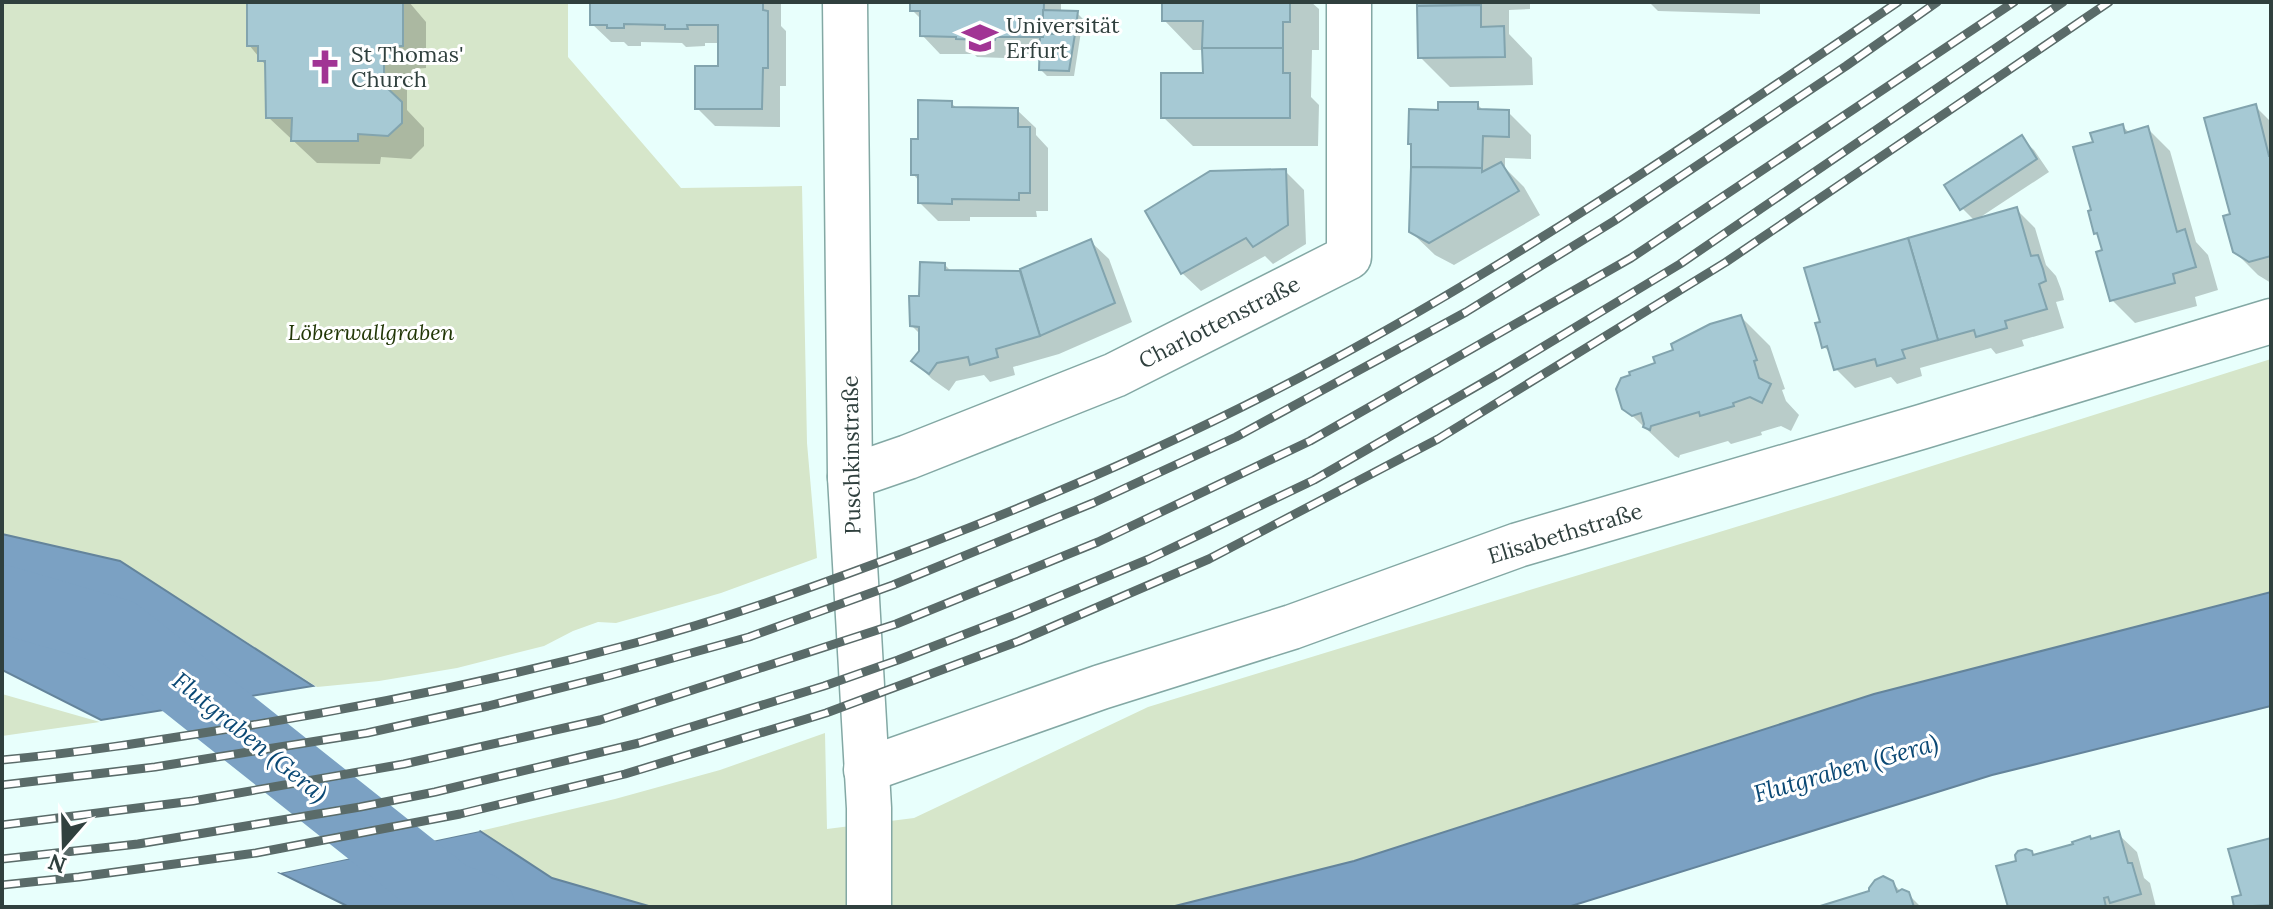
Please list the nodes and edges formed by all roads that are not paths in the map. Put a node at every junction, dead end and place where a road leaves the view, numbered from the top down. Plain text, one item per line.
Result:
1 (845, 2) edge
2 (1349, 2) edge
3 (2271, 321) edge
4 (850, 477) junction
5 (866, 770) junction
6 (869, 907) edge

1 - 4 street, Puschkinstraße
2 - 4 street, Charlottenstraße
3 - 5 street, Elisabethstraße
4 - 5 street, Puschkinstraße
5 - 6 street, Puschkinstraße

